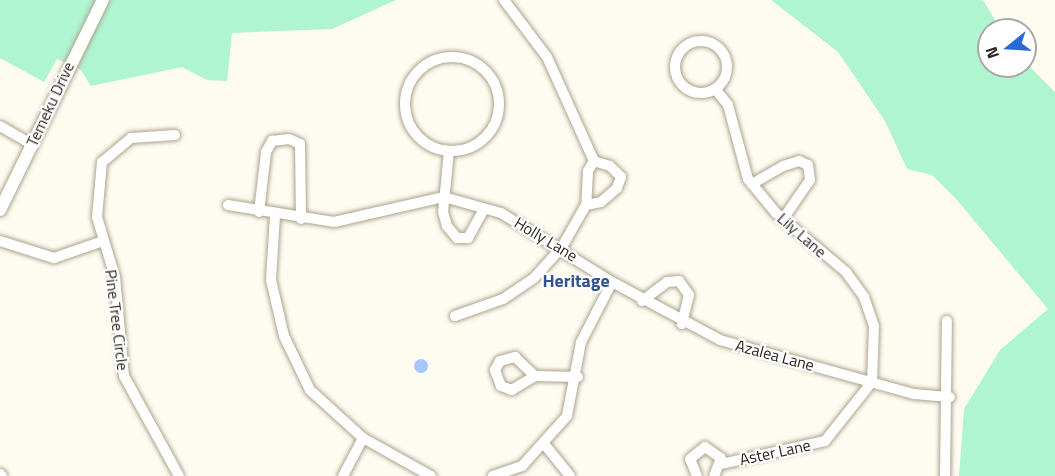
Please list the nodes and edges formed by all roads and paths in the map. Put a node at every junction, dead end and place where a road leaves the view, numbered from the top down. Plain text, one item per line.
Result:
1 (103, 0) edge
2 (504, 0) edge
3 (716, 90) junction
4 (0, 126) edge
5 (175, 135) dead end
6 (31, 144) junction
7 (449, 151) junction
8 (594, 161) junction
9 (752, 184) junction
10 (444, 196) junction
11 (228, 205) dead end
12 (586, 205) junction
13 (0, 210) edge
14 (483, 211) junction
15 (259, 212) junction
16 (275, 216) junction
17 (301, 219) junction
18 (783, 219) junction
19 (0, 241) edge
20 (103, 241) junction
21 (562, 247) junction
22 (612, 282) junction
23 (642, 301) junction
24 (455, 316) dead end
25 (947, 321) dead end
26 (682, 324) junction
27 (535, 376) dead end
28 (578, 377) junction
29 (872, 382) junction
30 (950, 397) junction
31 (363, 438) junction
32 (545, 445) junction
33 (721, 464) junction
34 (525, 471) edge
35 (179, 476) edge
36 (343, 476) edge
37 (431, 476) edge
38 (493, 476) edge
39 (570, 476) edge
40 (697, 476) edge
41 (714, 476) edge
42 (945, 476) edge

1 - 6 street, Temeku Drive
2 - 8 street
3 - 3 street
3 - 9 street, Lily Lane
4 - 6 street
5 - 20 street, Pine Tree Circle
6 - 13 street, Temeku Drive
7 - 7 street
7 - 10 street
8 - 12 street
8 - 12 street
9 - 18 street, Lily Lane
9 - 18 street
10 - 14 street, Holly Lane
10 - 14 street
10 - 17 street
11 - 15 street
12 - 21 street
14 - 21 street, Holly Lane
15 - 16 street
15 - 17 street
16 - 17 street
16 - 31 street
18 - 29 street, Lily Lane
19 - 20 street
20 - 35 street, Pine Tree Circle
21 - 22 street, Holly Lane
21 - 24 street
22 - 23 street, Azalea Lane
22 - 28 street
23 - 26 street, Azalea Lane
23 - 26 street
25 - 30 street
26 - 29 street, Azalea Lane
27 - 28 street
28 - 32 street
29 - 30 street, Azalea Lane
29 - 33 street, Aster Lane
30 - 42 street
31 - 36 street
31 - 37 street
32 - 34 street
32 - 39 street
33 - 40 street, Aster Lane
33 - 41 street, Aster Lane
34 - 38 street

